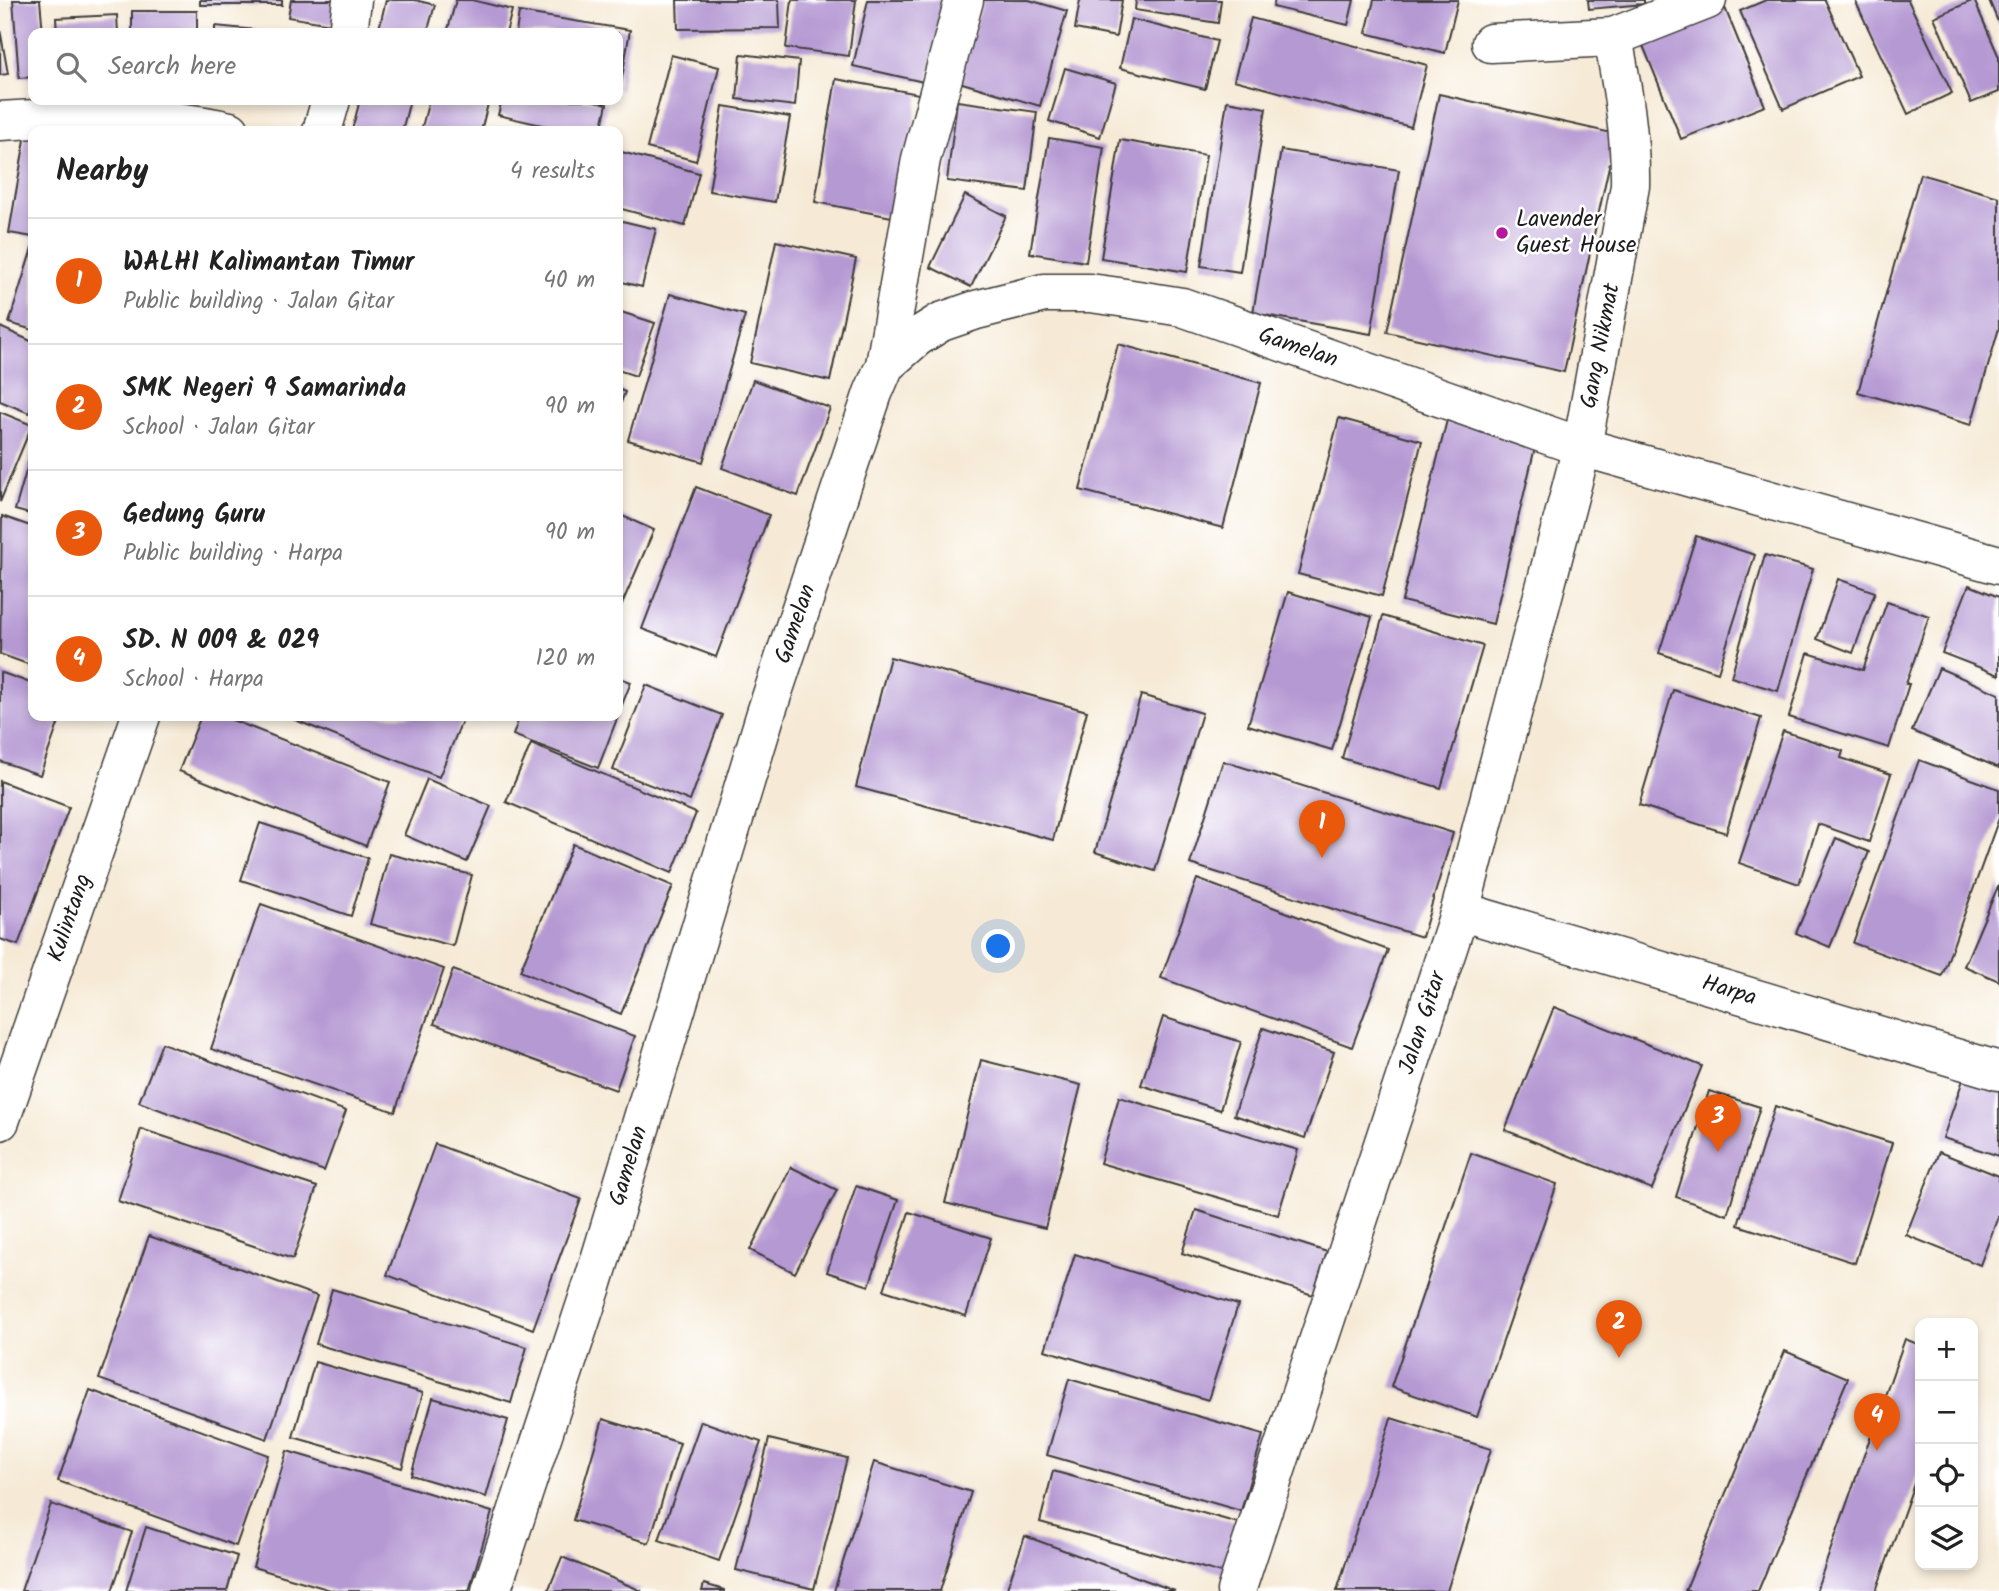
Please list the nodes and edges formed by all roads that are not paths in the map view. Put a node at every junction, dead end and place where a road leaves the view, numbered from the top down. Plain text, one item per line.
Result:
1 (352, 0) edge
2 (964, 0) edge
3 (1707, 0) edge
4 (349, 28) edge
5 (1614, 37) junction
6 (1491, 43) dead end
7 (330, 105) edge
8 (0, 121) edge
9 (208, 126) edge
10 (323, 126) edge
11 (885, 365) junction
12 (1582, 447) junction
13 (1999, 565) edge
14 (139, 721) edge
15 (1460, 911) junction
16 (14, 1033) edge
17 (1999, 1071) edge
18 (0, 1121) edge
19 (491, 1591) edge
20 (1236, 1591) edge

1 - 4 street
2 - 11 street
3 - 5 street
5 - 6 street
5 - 12 street, Gang Nikmat
7 - 10 street
8 - 9 street
11 - 12 street, Gamelan
11 - 19 street, Gamelan
12 - 13 street, Gamelan
12 - 15 street, Jalan Gitar
14 - 16 street, Kulintang
15 - 17 street, Harpa
15 - 20 street, Jalan Gitar
16 - 18 street, Kulintang

